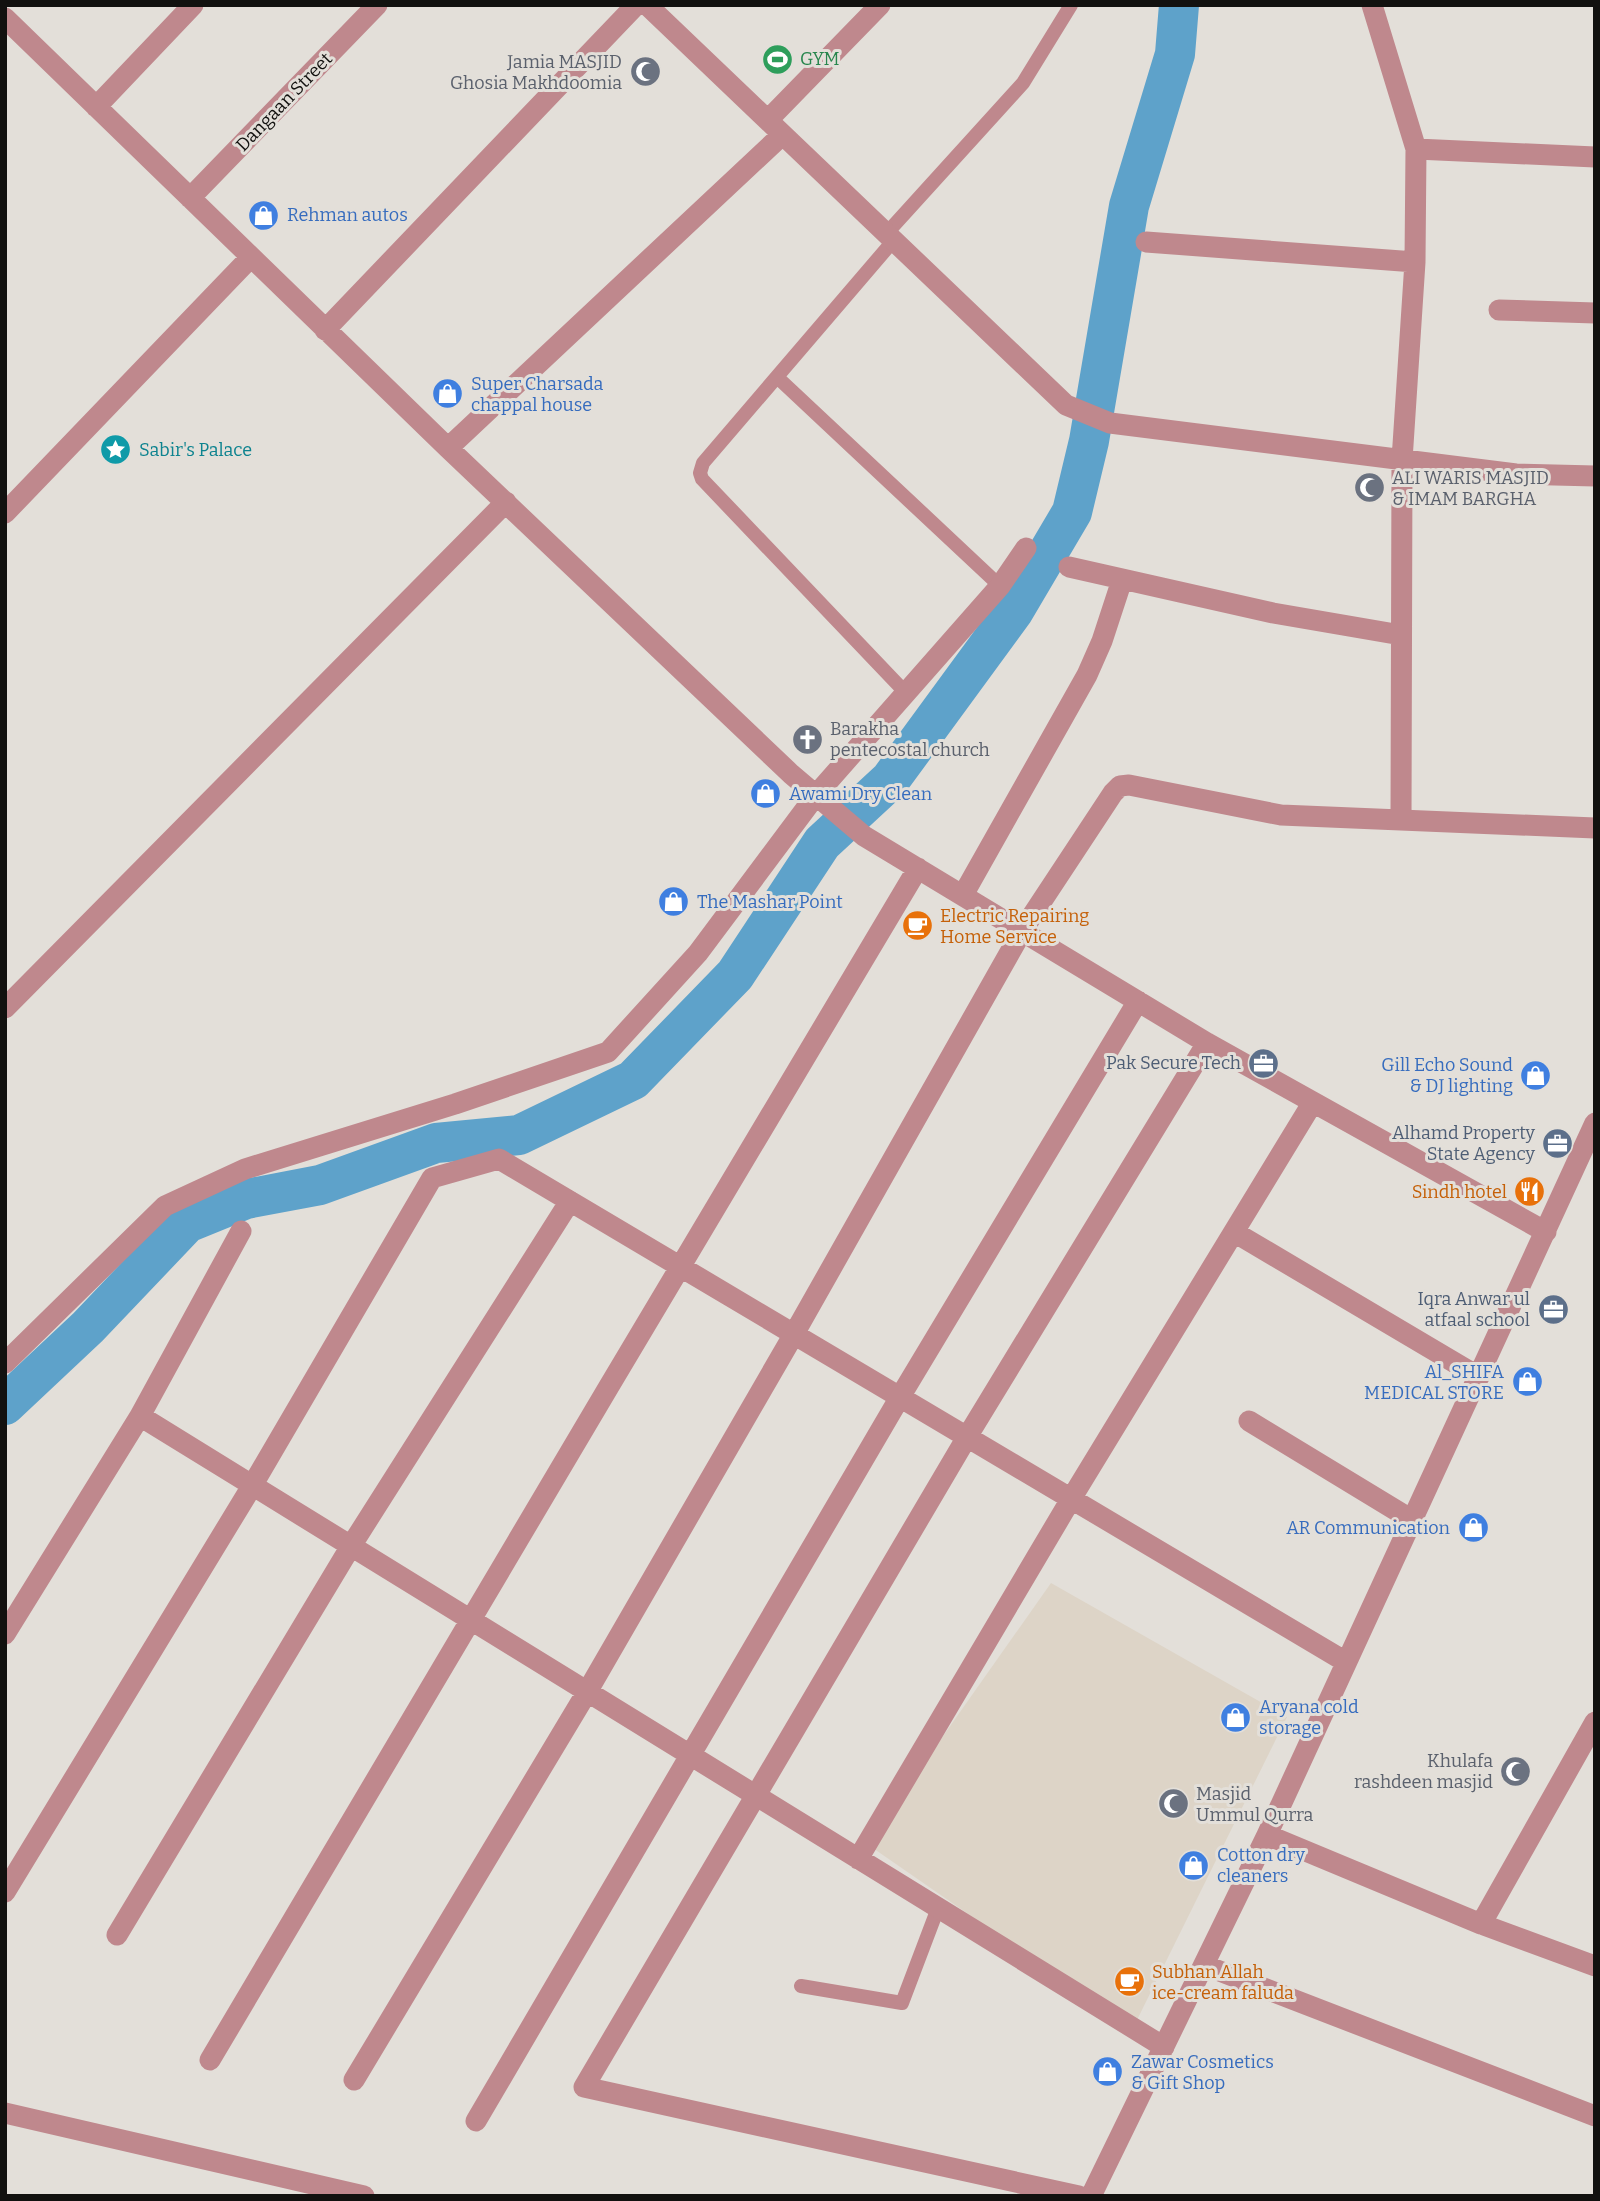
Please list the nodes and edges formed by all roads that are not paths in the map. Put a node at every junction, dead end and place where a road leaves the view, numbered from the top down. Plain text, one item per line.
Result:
1 (193, 5) edge
2 (377, 5) edge
3 (636, 5) edge
4 (647, 5) edge
5 (880, 5) edge
6 (1071, 5) edge
7 (1372, 5) edge
8 (7, 22) edge
9 (96, 107) junction
10 (775, 127) junction
11 (1416, 149) junction
12 (1595, 157) edge
13 (190, 198) junction
14 (890, 237) junction
15 (1146, 242) dead end
16 (250, 258) junction
17 (1415, 262) junction
18 (1499, 310) dead end
19 (1595, 313) edge
20 (325, 330) junction
21 (777, 377) junction
22 (447, 447) junction
23 (1402, 460) junction
24 (1595, 476) edge
25 (506, 502) junction
26 (5, 513) edge
27 (1026, 548) dead end
28 (1069, 568) dead end
29 (1122, 580) junction
30 (1000, 586) junction
31 (1401, 635) junction
32 (905, 692) junction
33 (820, 799) junction
34 (1401, 819) junction
35 (1595, 828) edge
36 (918, 868) junction
37 (963, 895) junction
38 (1022, 931) junction
39 (1138, 1001) junction
40 (5, 1008) edge
41 (1207, 1043) junction
42 (1313, 1102) junction
43 (1595, 1123) edge
44 (570, 1201) junction
45 (241, 1231) dead end
46 (1234, 1232) junction
47 (1546, 1232) junction
48 (679, 1265) junction
49 (794, 1334) junction
50 (5, 1363) edge
51 (1479, 1377) junction
52 (900, 1397) junction
53 (140, 1416) junction
54 (1249, 1421) dead end
55 (967, 1437) junction
56 (252, 1486) junction
57 (1071, 1499) junction
58 (1412, 1520) junction
59 (351, 1546) junction
60 (471, 1621) junction
61 (5, 1634) edge
62 (1346, 1662) junction
63 (587, 1692) junction
64 (1595, 1722) edge
65 (692, 1756) junction
66 (754, 1795) junction
67 (1267, 1835) junction
68 (858, 1859) junction
69 (5, 1892) edge
70 (938, 1908) junction
71 (1481, 1924) junction
72 (117, 1935) dead end
73 (1204, 1965) junction
74 (1595, 1966) edge
75 (801, 1986) dead end
76 (1164, 2047) junction
77 (210, 2060) dead end
78 (354, 2080) dead end
79 (5, 2113) edge
80 (1595, 2116) edge
81 (476, 2121) dead end
82 (364, 2196) edge
83 (1079, 2196) edge
84 (1091, 2196) edge

1 - 9 street
2 - 13 street, Dangaan Street
3 - 20 street
4 - 10 street
5 - 10 street
6 - 14 lane
7 - 11 street
8 - 9 street
9 - 13 street
10 - 14 street
10 - 22 street
11 - 12 street
11 - 17 street
13 - 16 street
14 - 21 lane
14 - 23 street
15 - 17 street
16 - 20 street
16 - 26 street
17 - 23 street
18 - 19 street
20 - 22 street
21 - 30 lane
21 - 32 lane
22 - 25 street
23 - 24 street
23 - 31 street
25 - 33 street
25 - 40 street
27 - 30 street
28 - 29 street
29 - 31 street
29 - 37 street
30 - 32 street
31 - 34 street
32 - 33 street
33 - 36 street
33 - 50 street
34 - 35 street
34 - 38 street
36 - 37 street
36 - 48 street
37 - 38 street
38 - 39 street
38 - 49 street
39 - 41 street
39 - 52 street
41 - 42 street
41 - 55 street
42 - 46 street
42 - 47 street
43 - 47 street
44 - 48 street
44 - 56 street
44 - 59 street
45 - 53 street
46 - 51 street
46 - 57 street
47 - 51 street
48 - 49 street
48 - 60 street
49 - 52 street
49 - 63 street
51 - 58 street
52 - 55 street
52 - 65 street
53 - 56 street
53 - 61 street
54 - 58 street
55 - 57 street
55 - 66 street
56 - 59 street
56 - 69 street
57 - 62 street
57 - 68 street
58 - 62 street
59 - 60 street
59 - 72 street
60 - 63 street
60 - 77 street
62 - 67 street
63 - 65 street
63 - 78 street
64 - 71 street
65 - 66 street
65 - 81 street
66 - 68 street
66 - 83 street
67 - 71 street
67 - 73 street
68 - 70 street
70 - 75 lane
70 - 76 street
71 - 74 street
73 - 76 street
73 - 80 street
76 - 84 street
79 - 82 street

